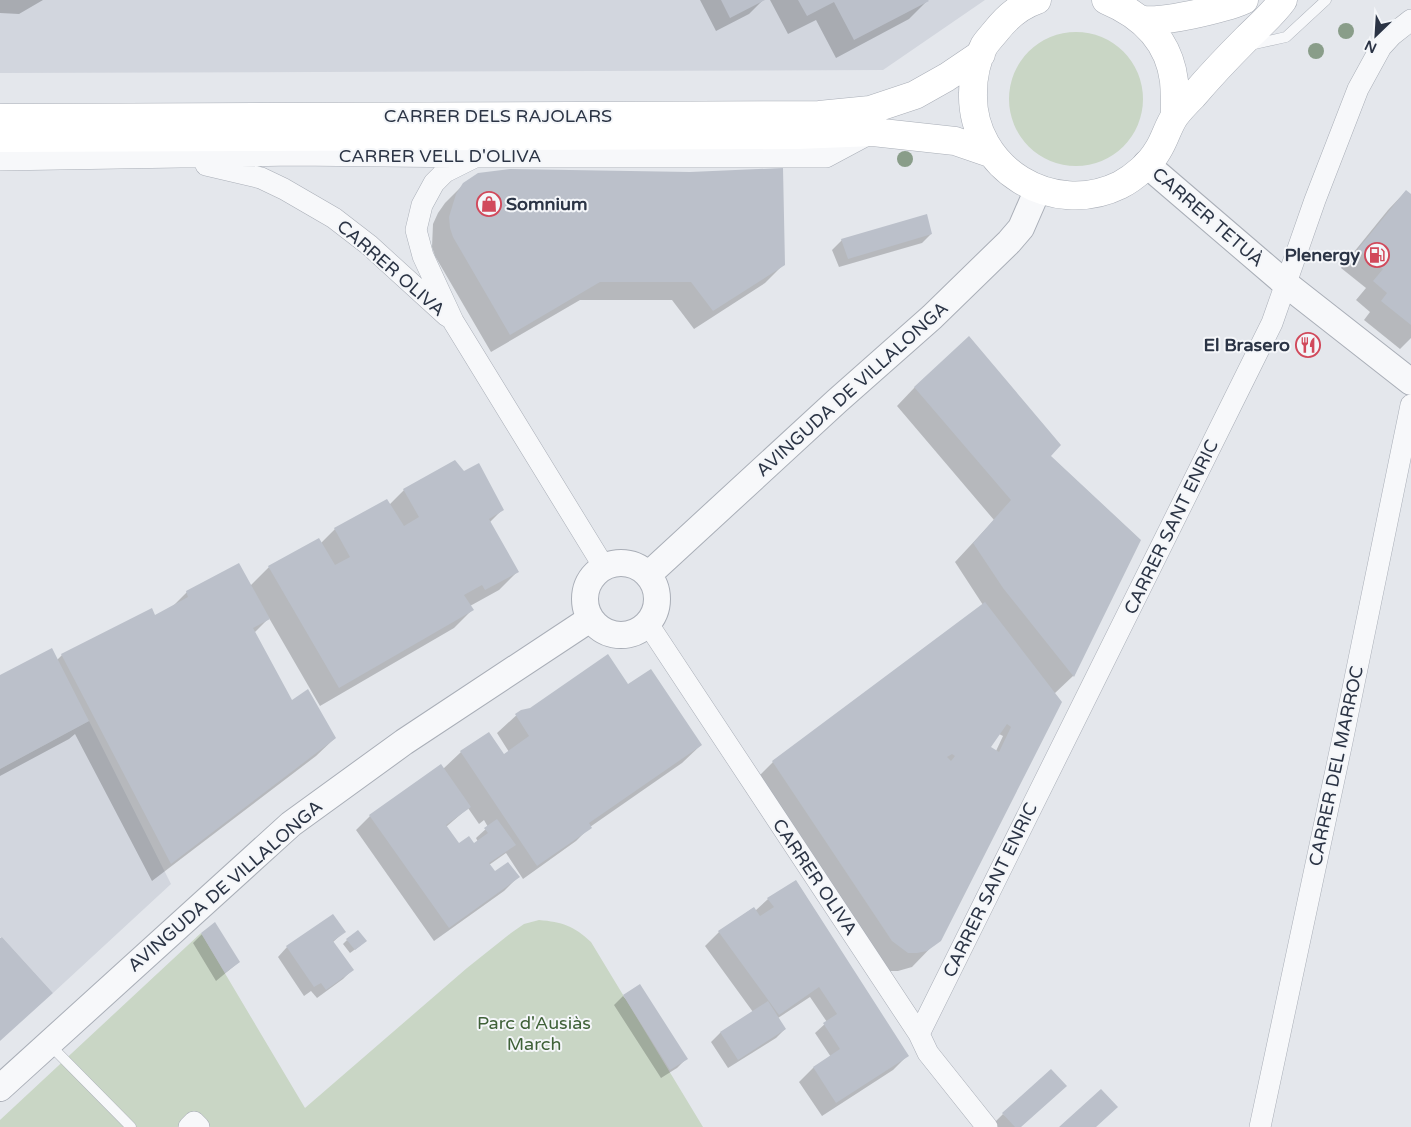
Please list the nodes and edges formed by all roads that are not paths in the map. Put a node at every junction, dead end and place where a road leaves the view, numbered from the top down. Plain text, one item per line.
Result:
1 (1106, 0) edge
2 (1244, 0) edge
3 (1283, 0) edge
4 (1326, 0) edge
5 (1028, 2) edge
6 (1140, 19) junction
7 (1411, 20) edge
8 (1237, 48) junction
9 (981, 54) junction
10 (1175, 116) junction
11 (0, 118) edge
12 (874, 132) junction
13 (0, 138) edge
14 (990, 153) junction
15 (160, 157) junction
16 (475, 157) junction
17 (0, 160) edge
18 (1146, 164) junction
19 (1038, 189) junction
20 (1286, 284) junction
21 (453, 321) junction
22 (1411, 382) edge
23 (1411, 405) edge
24 (604, 567) junction
25 (648, 575) junction
26 (590, 619) junction
27 (648, 624) junction
28 (919, 1034) junction
29 (49, 1043) junction
30 (0, 1088) edge
31 (132, 1127) edge
32 (189, 1127) edge
33 (199, 1127) edge
34 (987, 1127) edge
35 (1260, 1127) edge

1 - 6 main road
2 - 6 main road
3 - 8 main road
4 - 8 lane
5 - 9 main road
6 - 10 main road
7 - 20 street, CARRER SANT ENRIC
8 - 10 main road
9 - 11 main road, CARRER DELS RAJOLARS
9 - 14 main road
10 - 18 main road
12 - 13 main road, CARRER DELS RAJOLARS
12 - 14 main road, CARRER DELS RAJOLARS
12 - 16 street, CARRER VELL D'OLIVA
14 - 19 main road
15 - 16 street, CARRER VELL D'OLIVA
15 - 17 street, CARRER VELL D'OLIVA
15 - 21 street, CARRER OLIVA
16 - 21 street, CARRER OLIVA
18 - 19 main road
18 - 20 street, CARRER TETUÀ
19 - 25 street, AVINGUDA DE VILLALONGA
20 - 22 street, CARRER TETUÀ
20 - 28 street, CARRER SANT ENRIC
21 - 24 street, CARRER OLIVA
23 - 35 street, CARRER DEL MARROC
24 - 25 street
24 - 26 street
25 - 27 street
26 - 27 street
26 - 29 street, AVINGUDA DE VILLALONGA
27 - 28 street, CARRER OLIVA
28 - 34 street, CARRER OLIVA
29 - 30 street, AVINGUDA DE VILLALONGA
29 - 31 lane
32 - 33 street

